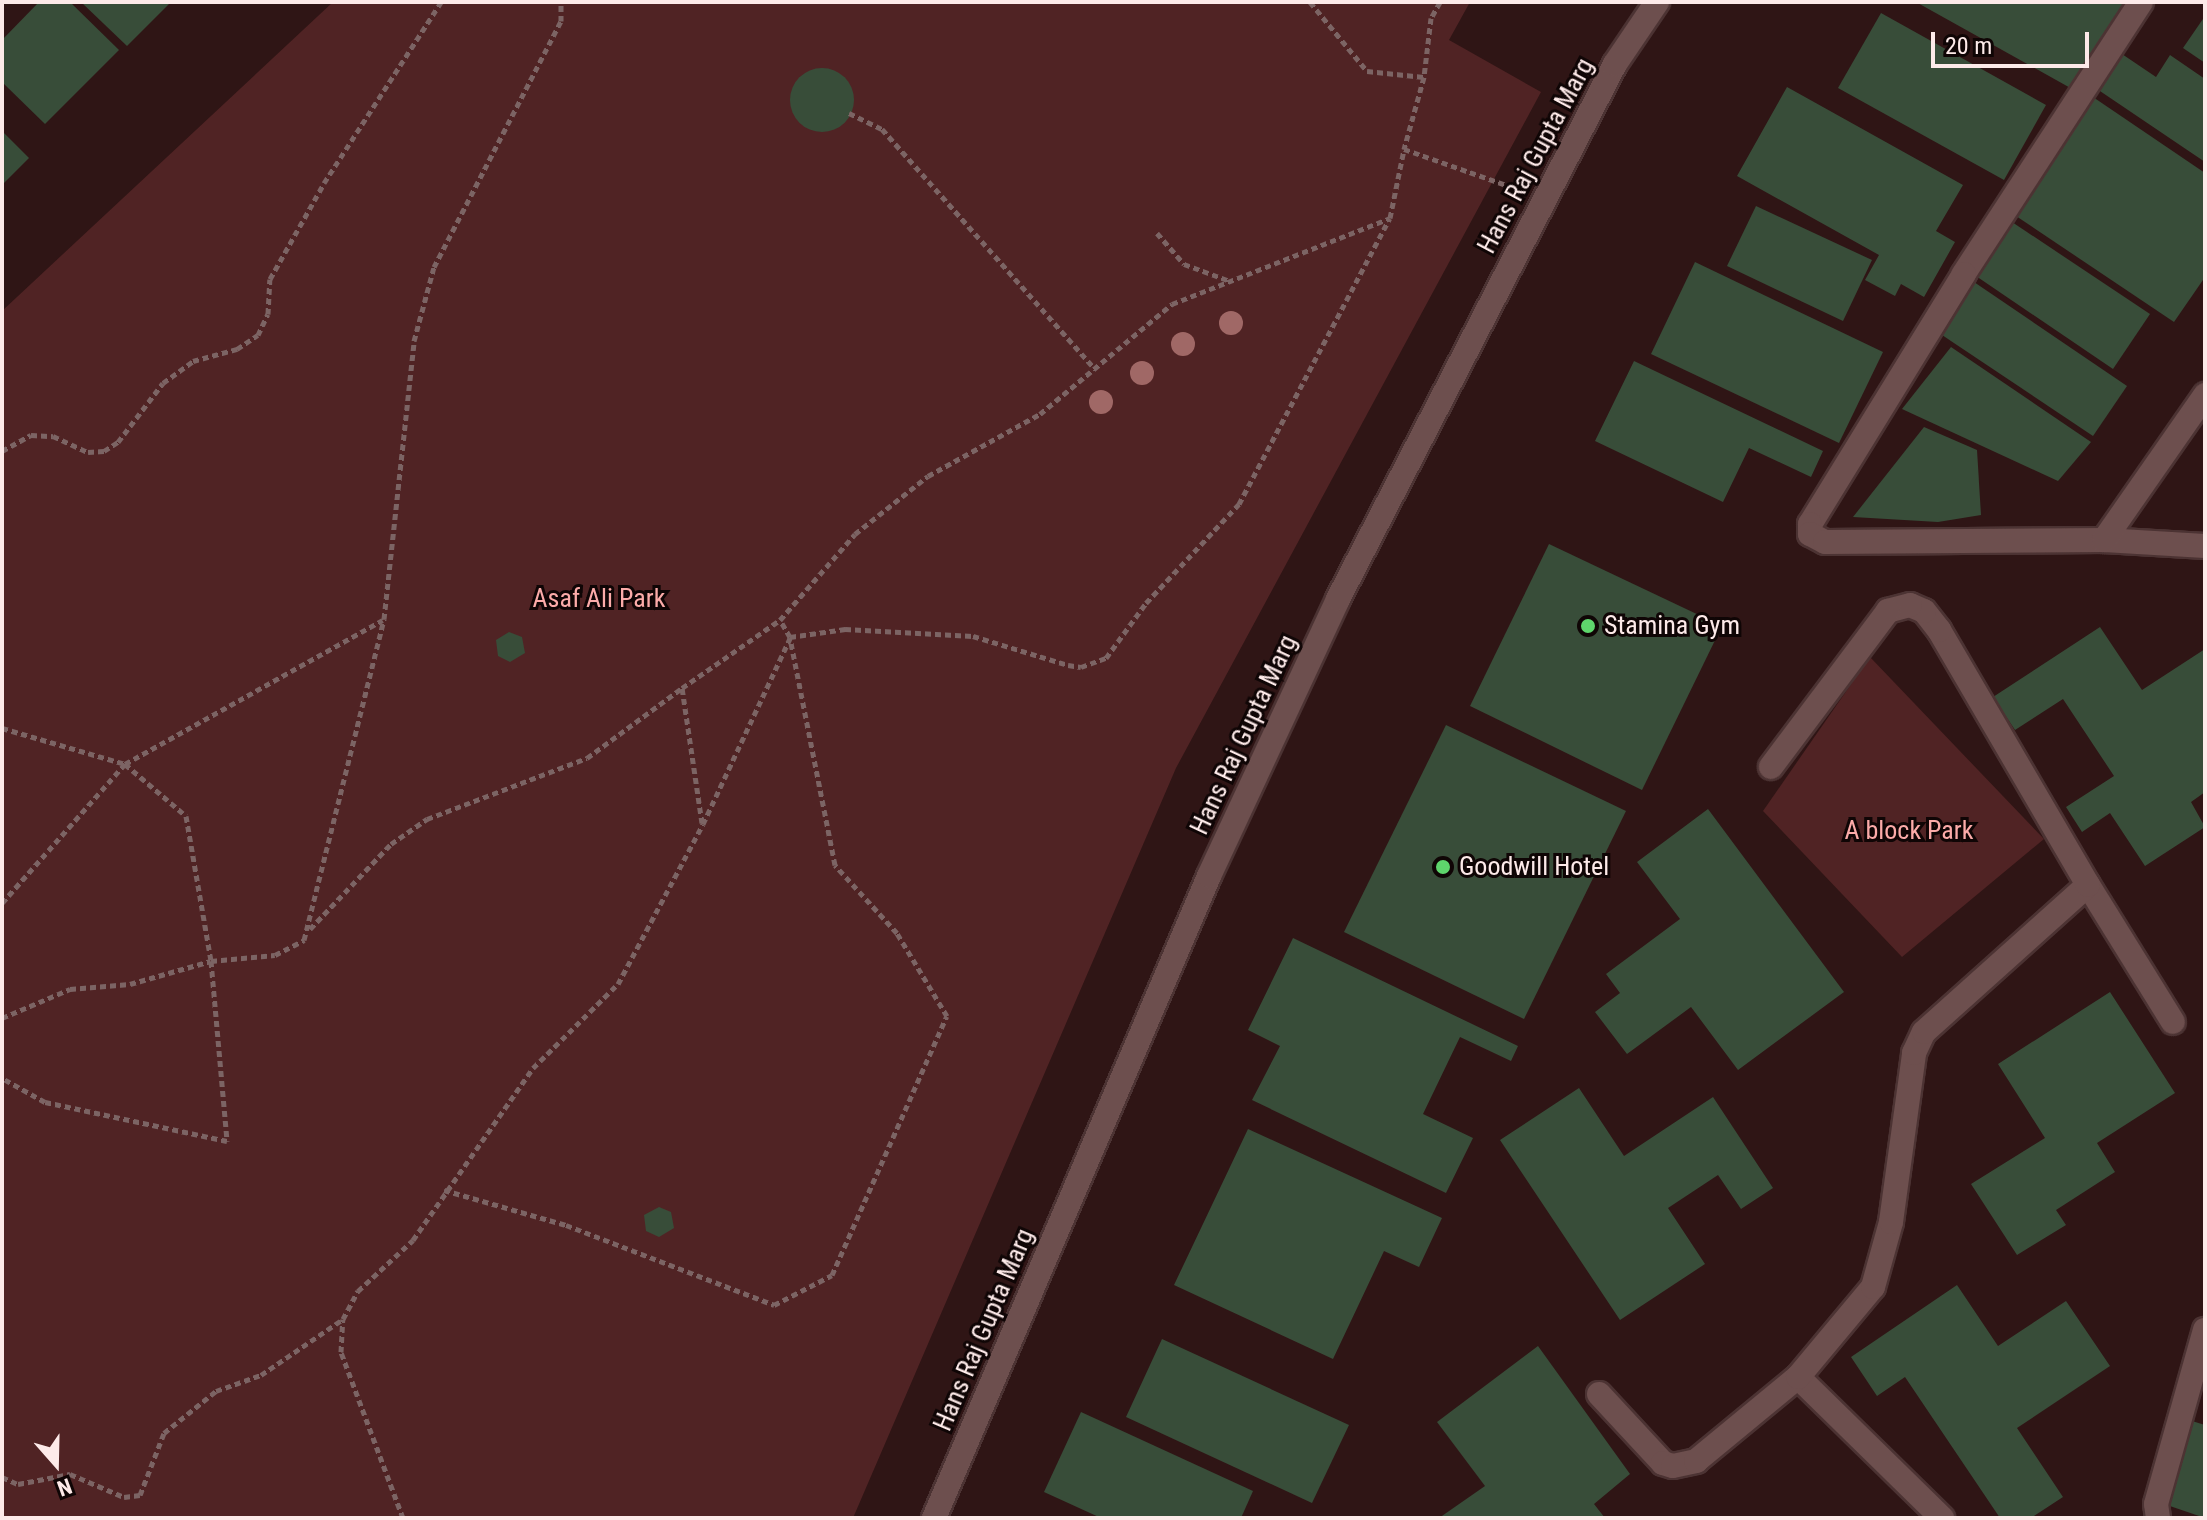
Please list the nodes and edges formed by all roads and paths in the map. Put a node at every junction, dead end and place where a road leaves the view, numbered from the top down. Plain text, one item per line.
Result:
1 (441, 2) edge
2 (561, 2) edge
3 (1310, 2) edge
4 (1440, 2) edge
5 (1657, 2) edge
6 (2141, 2) edge
7 (1424, 77) junction
8 (849, 113) dead end
9 (1404, 149) junction
10 (1544, 199) junction
11 (1390, 218) junction
12 (1157, 233) dead end
13 (1231, 281) junction
14 (1095, 369) junction
15 (2205, 395) edge
16 (2, 451) edge
17 (2104, 540) junction
18 (2205, 546) edge
19 (384, 619) junction
20 (780, 620) junction
21 (790, 637) junction
22 (682, 688) junction
23 (2, 728) edge
24 (125, 764) junction
25 (1771, 767) dead end
26 (703, 824) junction
27 (2088, 885) junction
28 (2, 903) edge
29 (309, 930) junction
30 (211, 961) junction
31 (2, 1018) edge
32 (2173, 1022) dead end
33 (2, 1078) edge
34 (444, 1190) junction
35 (343, 1319) junction
36 (2205, 1330) edge
37 (1798, 1377) junction
38 (1599, 1394) dead end
39 (2, 1477) edge
40 (403, 1518) edge
41 (934, 1518) edge
42 (1942, 1518) edge
43 (2158, 1518) edge

1 - 16 path
2 - 19 path
3 - 7 path
4 - 7 path
5 - 10 street, Hans Raj Gupta Marg
6 - 17 street
7 - 9 path
8 - 14 path
9 - 10 path
9 - 11 path
10 - 41 street, Hans Raj Gupta Marg
11 - 13 path
11 - 21 path
12 - 13 path
13 - 14 path
14 - 20 path
15 - 17 street
17 - 18 street
19 - 24 path
19 - 29 path
20 - 21 path
20 - 22 path
21 - 26 path
21 - 34 path
22 - 26 path
22 - 29 path
23 - 24 path
24 - 28 path
24 - 30 path
25 - 27 street
26 - 34 path
27 - 32 street
27 - 37 street
29 - 30 path
30 - 31 path
30 - 33 path
34 - 35 path
35 - 39 path
35 - 40 path
36 - 43 street
37 - 38 street
37 - 42 street

